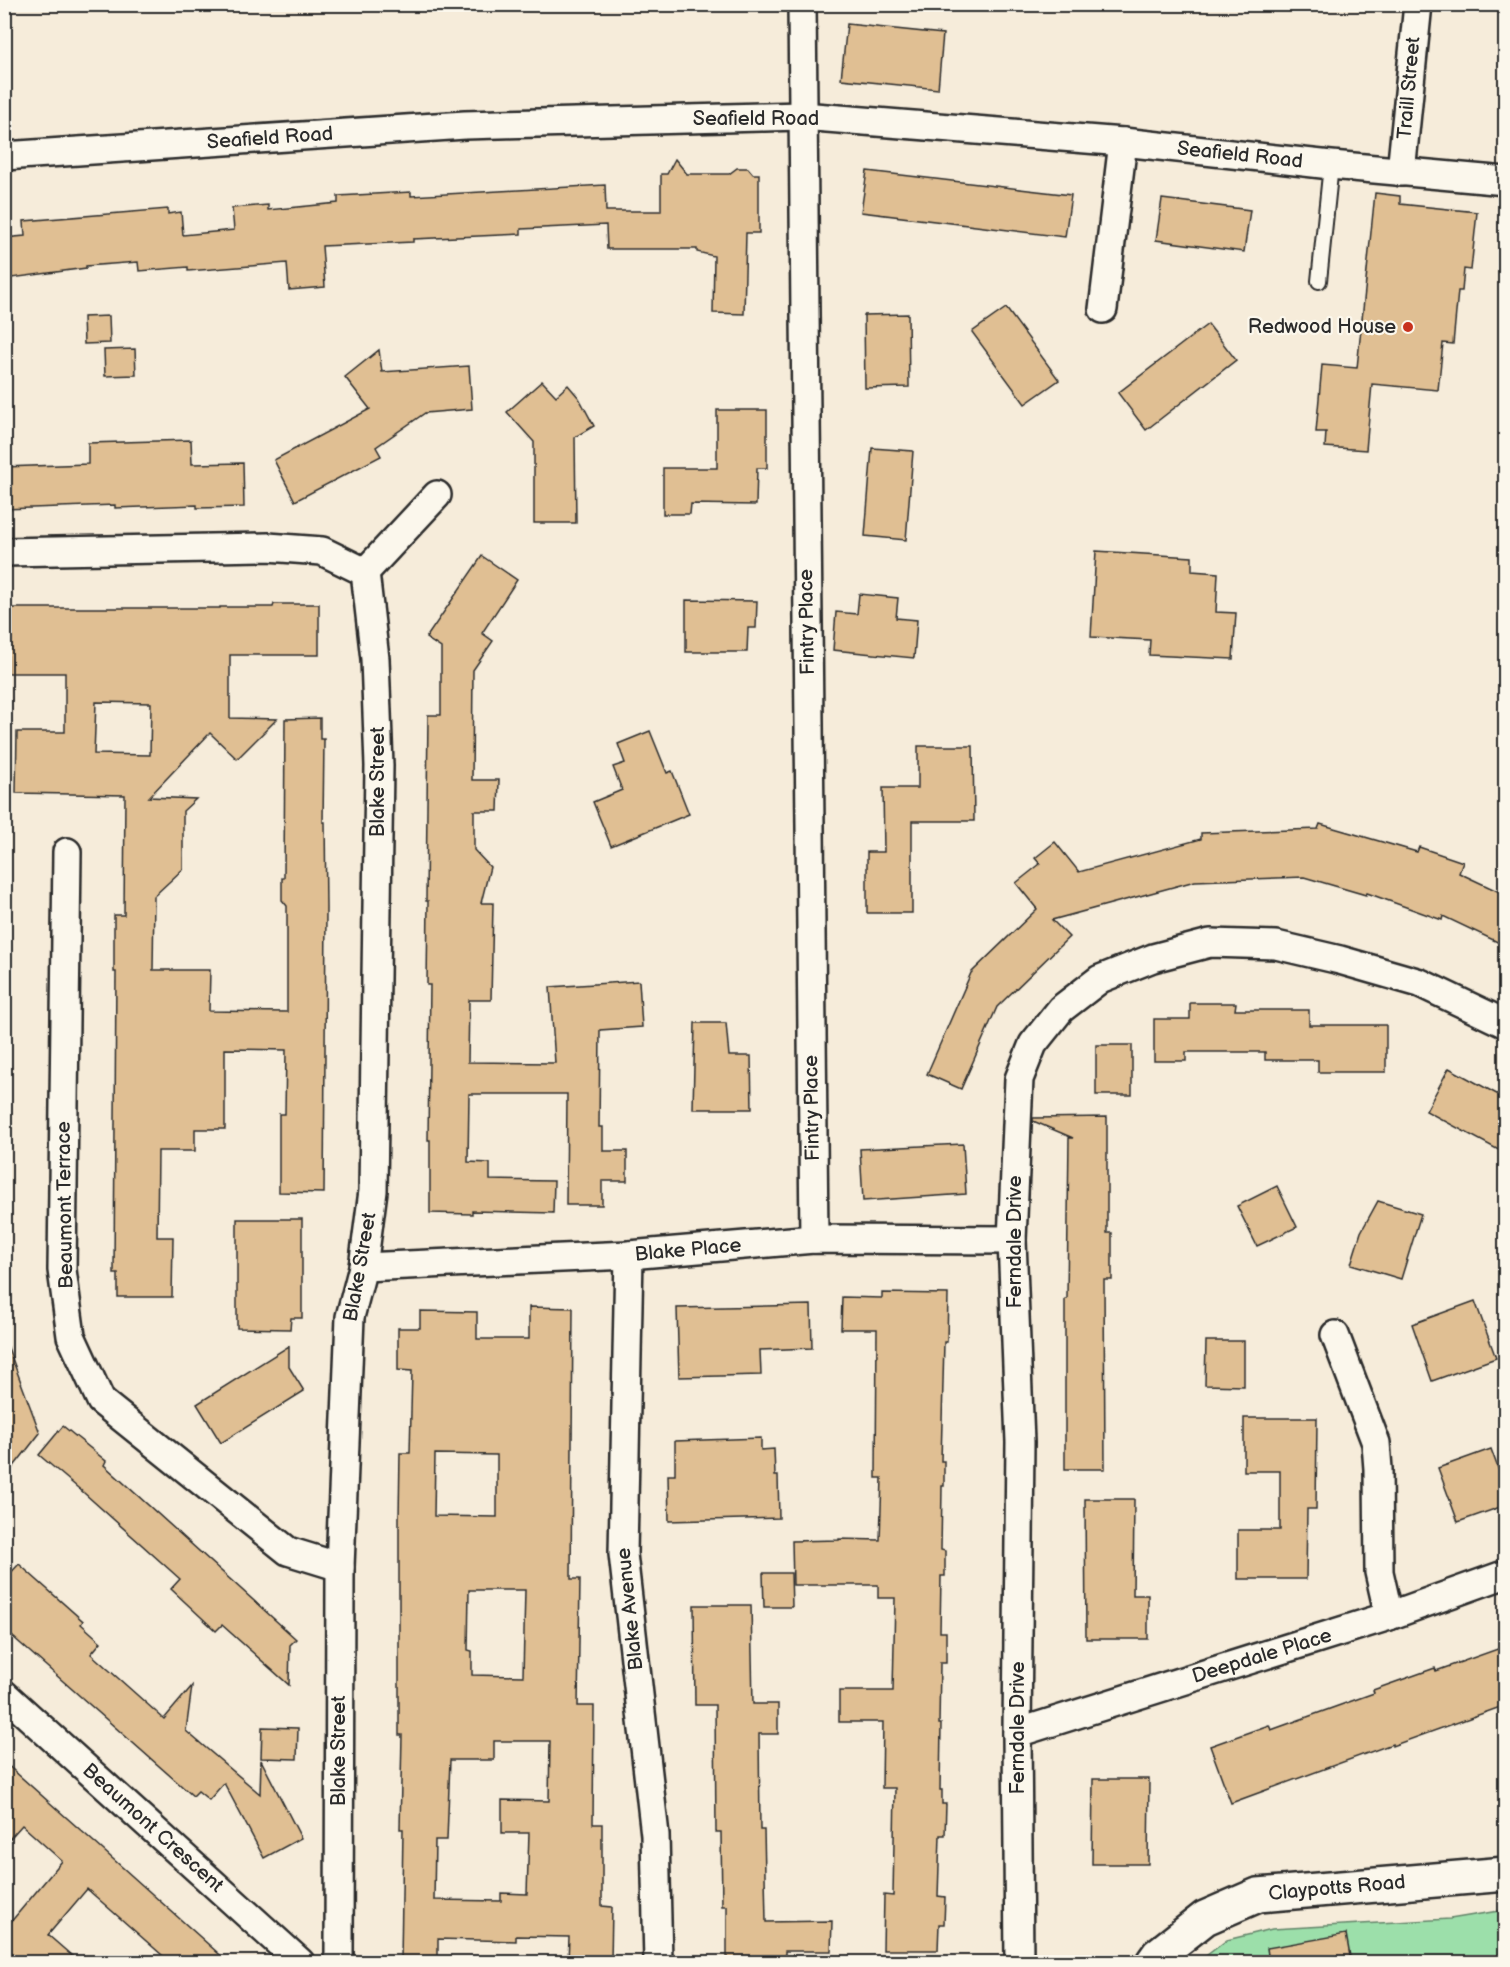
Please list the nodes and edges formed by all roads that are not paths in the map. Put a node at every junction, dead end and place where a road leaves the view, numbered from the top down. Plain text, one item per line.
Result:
1 (802, 4) edge
2 (1418, 4) edge
3 (802, 116) junction
4 (1123, 142) junction
5 (4, 156) edge
6 (1331, 165) junction
7 (1401, 172) junction
8 (1506, 181) edge
9 (1319, 281) dead end
10 (1103, 309) dead end
11 (437, 495) dead end
12 (4, 552) edge
13 (365, 572) junction
14 (67, 852) dead end
15 (1506, 1024) edge
16 (814, 1239) junction
17 (1012, 1240) junction
18 (629, 1255) junction
19 (363, 1267) junction
20 (1335, 1335) dead end
21 (340, 1567) junction
22 (1506, 1574) edge
23 (1389, 1616) junction
24 (4, 1694) edge
25 (1017, 1732) junction
26 (1506, 1874) edge
27 (300, 1962) edge
28 (339, 1962) edge
29 (658, 1962) edge
30 (1019, 1962) edge
31 (1153, 1962) edge

1 - 3 street, Fintry Place
2 - 7 street, Traill Street
3 - 4 street, Seafield Road
3 - 5 street, Seafield Road
3 - 16 street, Fintry Place
4 - 6 street, Seafield Road
4 - 10 street
6 - 7 street, Seafield Road
6 - 9 lane
7 - 8 street, Seafield Road
11 - 13 street
12 - 13 street
13 - 19 street, Blake Street
14 - 21 street, Beaumont Terrace
15 - 17 street, Ferndale Drive
16 - 17 street, Blake Place
16 - 18 street, Blake Place
17 - 25 street, Ferndale Drive
18 - 19 street, Blake Place
18 - 29 street, Blake Avenue
19 - 21 street, Blake Street
20 - 23 street
21 - 28 street, Blake Street
22 - 23 street, Deepdale Place
23 - 25 street, Deepdale Place
24 - 27 street, Beaumont Crescent
25 - 30 street, Ferndale Drive
26 - 31 main road, Claypotts Road

